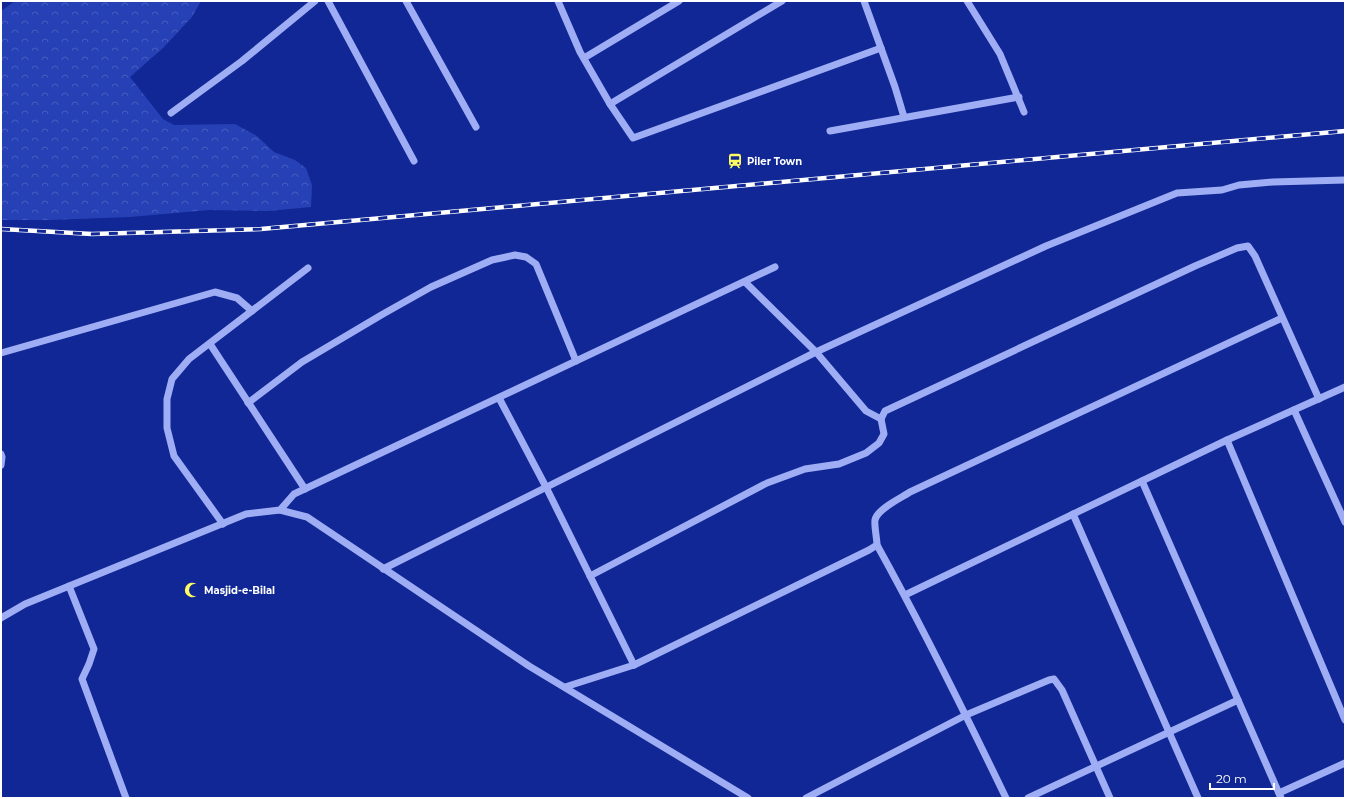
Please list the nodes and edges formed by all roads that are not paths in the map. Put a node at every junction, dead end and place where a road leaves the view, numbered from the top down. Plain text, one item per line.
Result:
1 (315, 1) edge
2 (328, 1) edge
3 (406, 1) edge
4 (558, 1) edge
5 (678, 1) edge
6 (782, 1) edge
7 (864, 1) edge
8 (967, 1) edge
9 (881, 48) junction
10 (584, 58) junction
11 (1019, 97) junction
12 (610, 104) junction
13 (1024, 112) dead end
14 (172, 113) dead end
15 (904, 117) junction
16 (476, 127) dead end
17 (830, 131) dead end
18 (414, 161) dead end
19 (1345, 180) edge
20 (775, 267) dead end
21 (308, 268) dead end
22 (745, 282) junction
23 (252, 311) junction
24 (1282, 318) junction
25 (210, 344) junction
26 (816, 352) junction
27 (1, 353) edge
28 (576, 362) junction
29 (1345, 387) edge
30 (499, 398) junction
31 (1319, 399) junction
32 (248, 403) junction
33 (1294, 410) junction
34 (882, 420) junction
35 (1226, 440) junction
36 (1, 454) edge
37 (1, 465) edge
38 (1142, 481) junction
39 (546, 488) junction
40 (305, 489) junction
41 (280, 510) junction
42 (1073, 514) junction
43 (1345, 522) edge
44 (223, 524) junction
45 (878, 545) junction
46 (383, 569) junction
47 (590, 576) junction
48 (69, 586) junction
49 (905, 595) junction
50 (1, 618) edge
51 (634, 665) junction
52 (565, 688) junction
53 (1238, 700) junction
54 (966, 715) junction
55 (1345, 720) edge
56 (1169, 732) junction
57 (1345, 763) edge
58 (1094, 766) junction
59 (1280, 796) edge
60 (126, 798) edge
61 (748, 798) edge
62 (806, 798) edge
63 (1006, 798) edge
64 (1028, 798) edge
65 (1110, 798) edge
66 (1198, 798) edge

1 - 14 street
2 - 18 street
3 - 16 street
4 - 10 street
5 - 10 street
6 - 12 street
7 - 9 street
8 - 11 street
9 - 12 street
9 - 15 street
10 - 12 street
11 - 13 street
11 - 15 street
15 - 17 street
19 - 26 street
20 - 22 street
21 - 23 street
22 - 26 street
22 - 28 street
23 - 25 street
23 - 27 street
24 - 31 street
24 - 34 street
24 - 45 street
25 - 32 street
25 - 44 street
26 - 34 street
26 - 39 street
28 - 30 street
28 - 32 street
29 - 31 street
30 - 39 street
30 - 40 street
31 - 33 street
32 - 40 street
33 - 35 street
33 - 43 street
34 - 47 street
35 - 38 street
35 - 55 street
36 - 37 street
38 - 42 street
38 - 53 street
39 - 46 street
39 - 47 street
40 - 41 street
41 - 44 street
41 - 46 street
42 - 49 street
42 - 56 street
44 - 48 street
45 - 49 street
45 - 51 street
46 - 52 street
47 - 51 street
48 - 50 street
48 - 60 street
49 - 54 street
51 - 52 street
52 - 61 street
53 - 56 street
53 - 59 street
54 - 58 street
54 - 62 street
54 - 63 street
56 - 58 street
56 - 66 street
57 - 59 street
58 - 64 street
58 - 65 street

